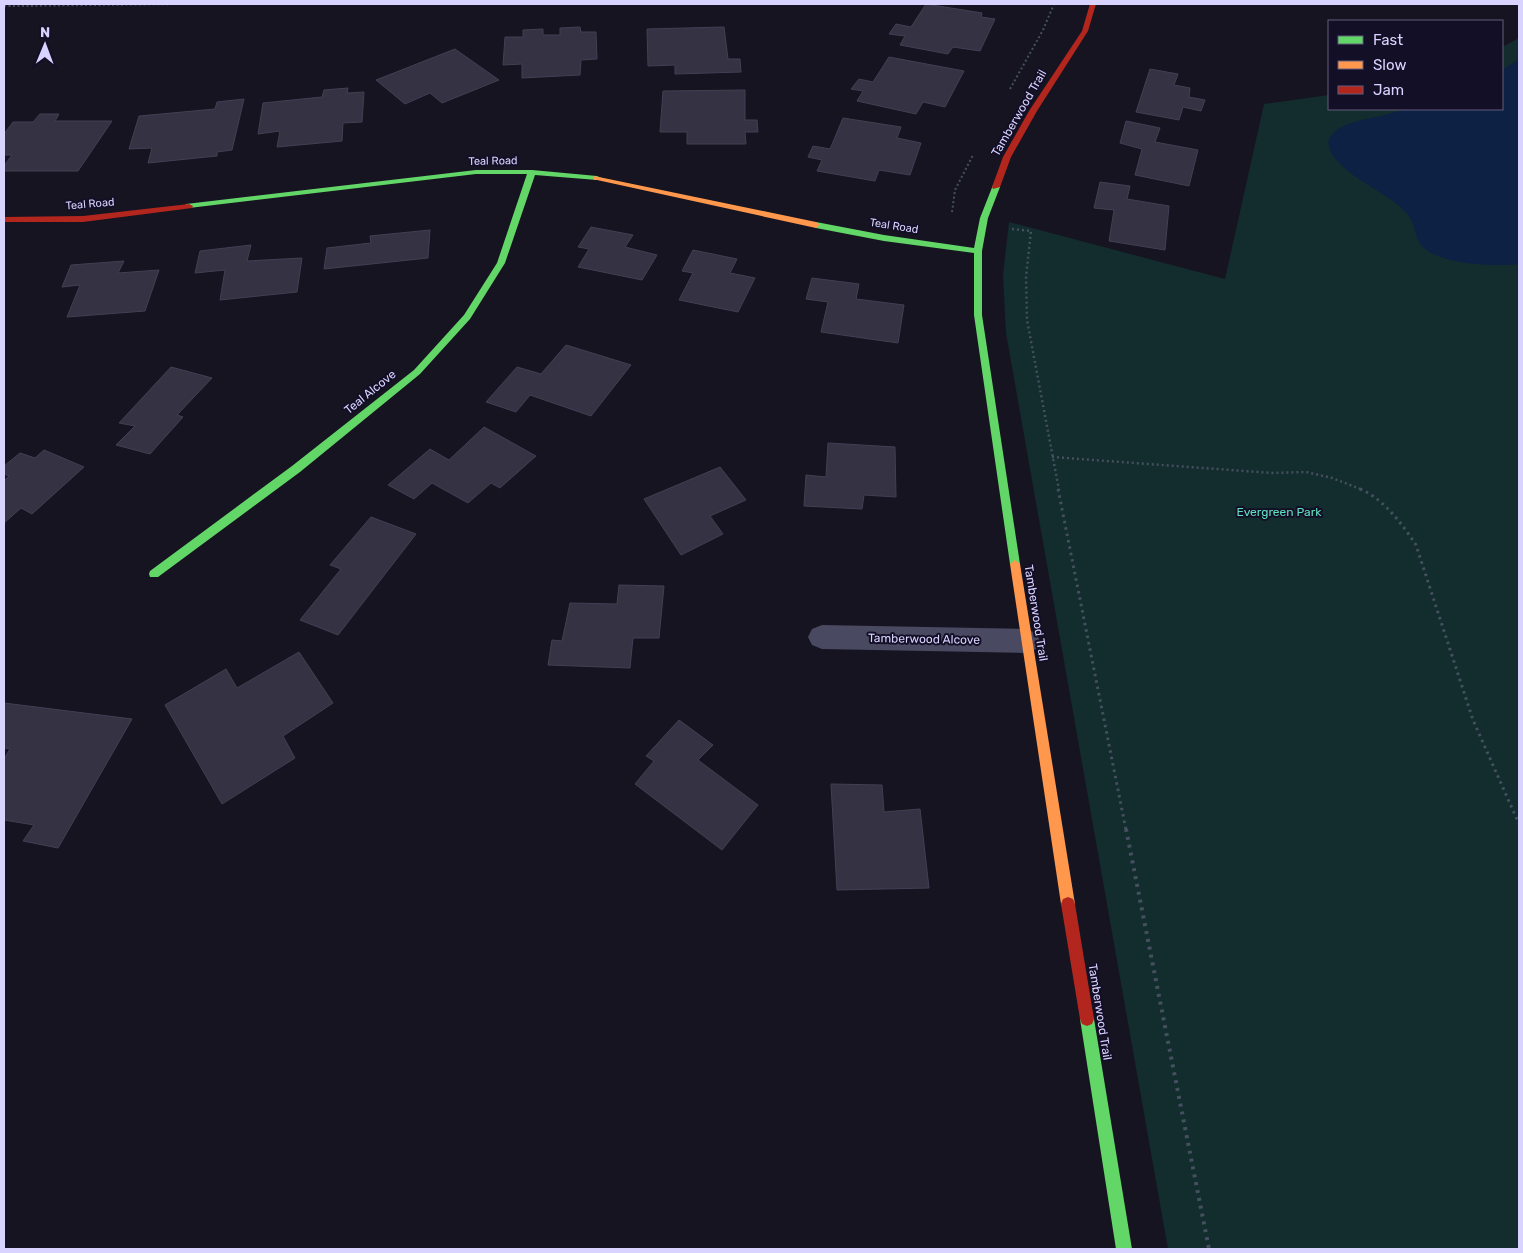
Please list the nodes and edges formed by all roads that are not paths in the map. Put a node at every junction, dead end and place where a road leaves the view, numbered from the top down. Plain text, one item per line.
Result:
1 (1093, 4) edge
2 (532, 172) junction
3 (4, 220) edge
4 (978, 251) junction
5 (154, 574) dead end
6 (822, 636) dead end
7 (1026, 641) junction
8 (1124, 1249) edge

1 - 4 street, Tamberwood Trail
2 - 3 street, Teal Road
2 - 4 street, Teal Road
2 - 5 street, Teal Alcove
4 - 7 street, Tamberwood Trail
6 - 7 street, Tamberwood Alcove
7 - 8 street, Tamberwood Trail

